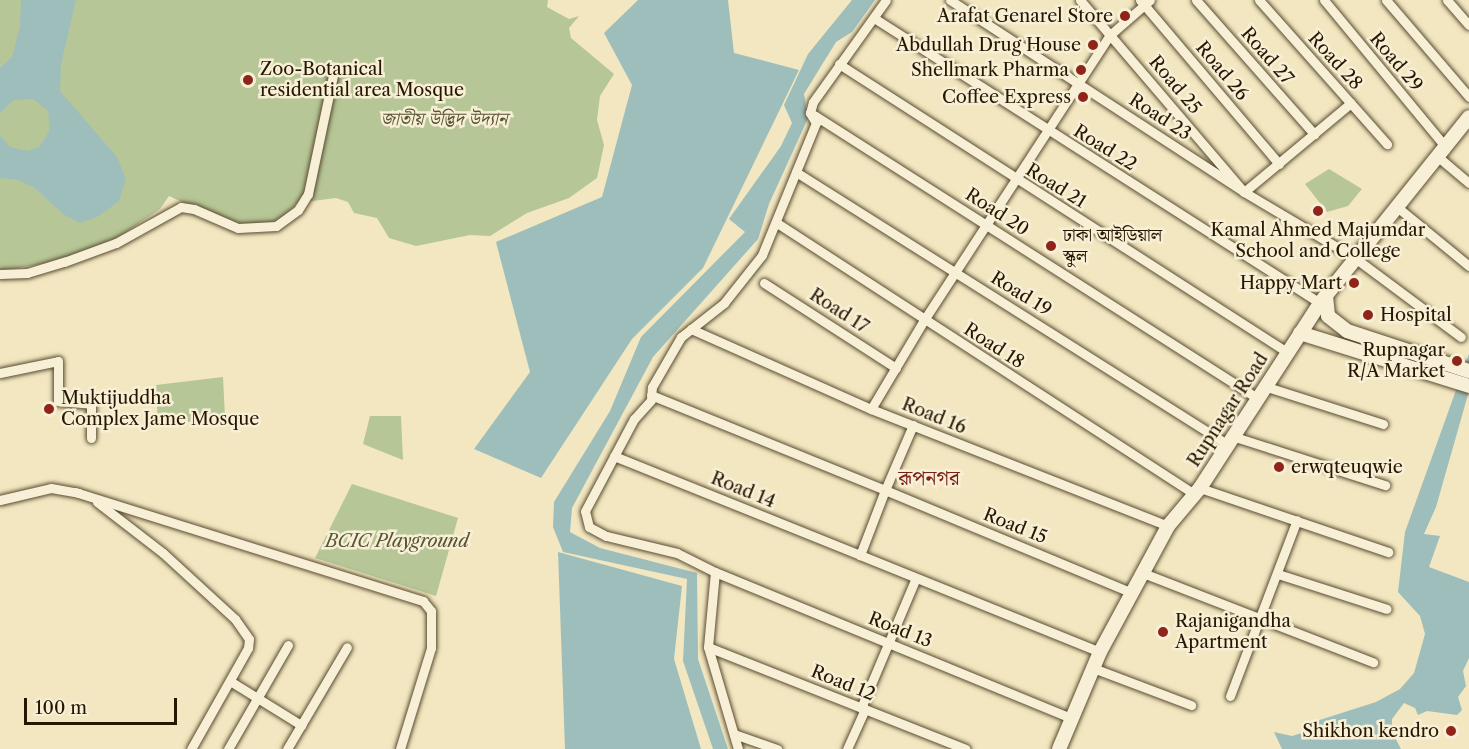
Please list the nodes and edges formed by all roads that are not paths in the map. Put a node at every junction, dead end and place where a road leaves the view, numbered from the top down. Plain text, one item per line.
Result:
1 (886, 0) edge
2 (950, 0) edge
3 (1080, 0) edge
4 (1196, 0) edge
5 (1259, 0) edge
6 (1324, 0) edge
7 (1386, 0) edge
8 (1447, 0) edge
9 (1145, 2) edge
10 (874, 18) junction
11 (1469, 25) edge
12 (1110, 35) junction
13 (839, 64) junction
14 (333, 75) dead end
15 (1079, 83) junction
16 (1469, 97) edge
17 (1351, 103) junction
18 (810, 113) junction
19 (1469, 117) edge
20 (1047, 131) junction
21 (1314, 134) junction
22 (1386, 144) dead end
23 (1440, 151) junction
24 (1279, 164) junction
25 (796, 172) junction
26 (1015, 179) junction
27 (1469, 183) edge
28 (1244, 192) junction
29 (1397, 207) junction
30 (777, 223) junction
31 (986, 225) junction
32 (1355, 258) junction
33 (1469, 266) edge
34 (0, 273) edge
35 (956, 273) junction
36 (764, 283) dead end
37 (1323, 299) junction
38 (924, 320) junction
39 (691, 329) junction
40 (1299, 333) junction
41 (1461, 337) dead end
42 (1287, 352) junction
43 (896, 368) junction
44 (1465, 370) edge
45 (0, 373) edge
46 (1463, 384) edge
47 (1261, 392) junction
48 (651, 395) junction
49 (871, 409) junction
50 (1383, 424) dead end
51 (913, 425) junction
52 (92, 438) dead end
53 (1230, 440) junction
54 (614, 456) junction
55 (1385, 485) dead end
56 (885, 490) junction
57 (1197, 491) junction
58 (75, 492) junction
59 (0, 500) edge
60 (1297, 520) junction
61 (1168, 526) junction
62 (1388, 552) dead end
63 (860, 555) junction
64 (715, 572) junction
65 (1143, 573) junction
66 (1278, 574) junction
67 (916, 578) junction
68 (1133, 593) junction
69 (1387, 609) dead end
70 (1261, 621) junction
71 (889, 643) junction
72 (288, 645) dead end
73 (347, 647) dead end
74 (708, 648) junction
75 (1100, 652) junction
76 (1373, 662) dead end
77 (1093, 668) junction
78 (230, 681) junction
79 (1230, 696) dead end
80 (258, 697) junction
81 (1191, 705) dead end
82 (863, 709) junction
83 (1071, 718) junction
84 (301, 725) junction
85 (734, 734) junction
86 (191, 749) edge
87 (228, 749) edge
88 (287, 749) edge
89 (400, 749) edge
90 (738, 749) edge
91 (777, 749) edge
92 (847, 749) edge
93 (965, 749) edge
94 (1059, 749) edge

1 - 10 street
2 - 15 street, Road 23
3 - 12 street, Road 25
4 - 21 street, Road 27
5 - 17 street, Road 28
6 - 23 street, Road 29
7 - 16 street
8 - 11 street
9 - 12 street
9 - 24 street, Road 26
10 - 13 street
10 - 20 street, Road 22
12 - 15 street
12 - 28 street, Road 25
13 - 18 street
13 - 26 street, Road 21
14 - 34 street
15 - 20 street
15 - 28 street, Road 23
17 - 21 street
17 - 22 street, Road 28
18 - 25 street
18 - 31 street, Road 20
19 - 23 street, Rupnagar Road
20 - 26 street
20 - 37 street, Road 22
21 - 24 street
23 - 27 street, Road 29
23 - 29 street, Rupnagar Road
24 - 28 street
25 - 30 street
25 - 35 street, Road 19
26 - 31 street
26 - 42 street, Road 21
28 - 32 street, Road 23
29 - 32 street, Rupnagar Road
29 - 33 street
30 - 38 street, Road 18
30 - 39 street
31 - 35 street
31 - 47 street, Road 20
32 - 37 street, Rupnagar Road
32 - 41 street, Road 23
35 - 38 street
35 - 53 street, Road 19
36 - 43 street, Road 17
37 - 40 street, Rupnagar Road
37 - 44 street
38 - 43 street
38 - 57 street, Road 18
39 - 48 street
39 - 49 street, Road 16
40 - 42 street, Rupnagar Road
40 - 46 street
42 - 47 street, Rupnagar Road
43 - 49 street
45 - 52 street
47 - 50 street
47 - 53 street, Rupnagar Road
48 - 54 street
48 - 56 street, Road 15
49 - 51 street, Road 16
51 - 56 street
51 - 61 street, Road 16
53 - 55 street, Road 19
53 - 57 street, Rupnagar Road
54 - 63 street, Road 14
54 - 64 street, Road 13
56 - 63 street
56 - 68 street, Road 15
57 - 60 street, Road 18
57 - 61 street, Rupnagar Road
58 - 59 street
58 - 78 street
58 - 89 street
60 - 62 street, Road 18
60 - 66 street
61 - 65 street, Rupnagar Road
63 - 67 street, Road 14
64 - 71 street, Road 13
64 - 74 street
65 - 68 street, Rupnagar Road
65 - 70 street
66 - 69 street
66 - 70 street
67 - 71 street
67 - 75 street
68 - 75 street, Rupnagar Road
70 - 76 street
70 - 79 street
71 - 82 street
71 - 83 street, Road 13
72 - 80 street
73 - 84 street
74 - 82 street, Road 12
74 - 85 street
75 - 77 street, Rupnagar Road
77 - 81 street
77 - 83 street, Rupnagar Road
78 - 80 street
78 - 86 street
80 - 84 street
80 - 87 street
82 - 92 street
82 - 93 street, Road 12
83 - 94 street, Rupnagar Road
84 - 88 street
85 - 90 street
85 - 91 street

